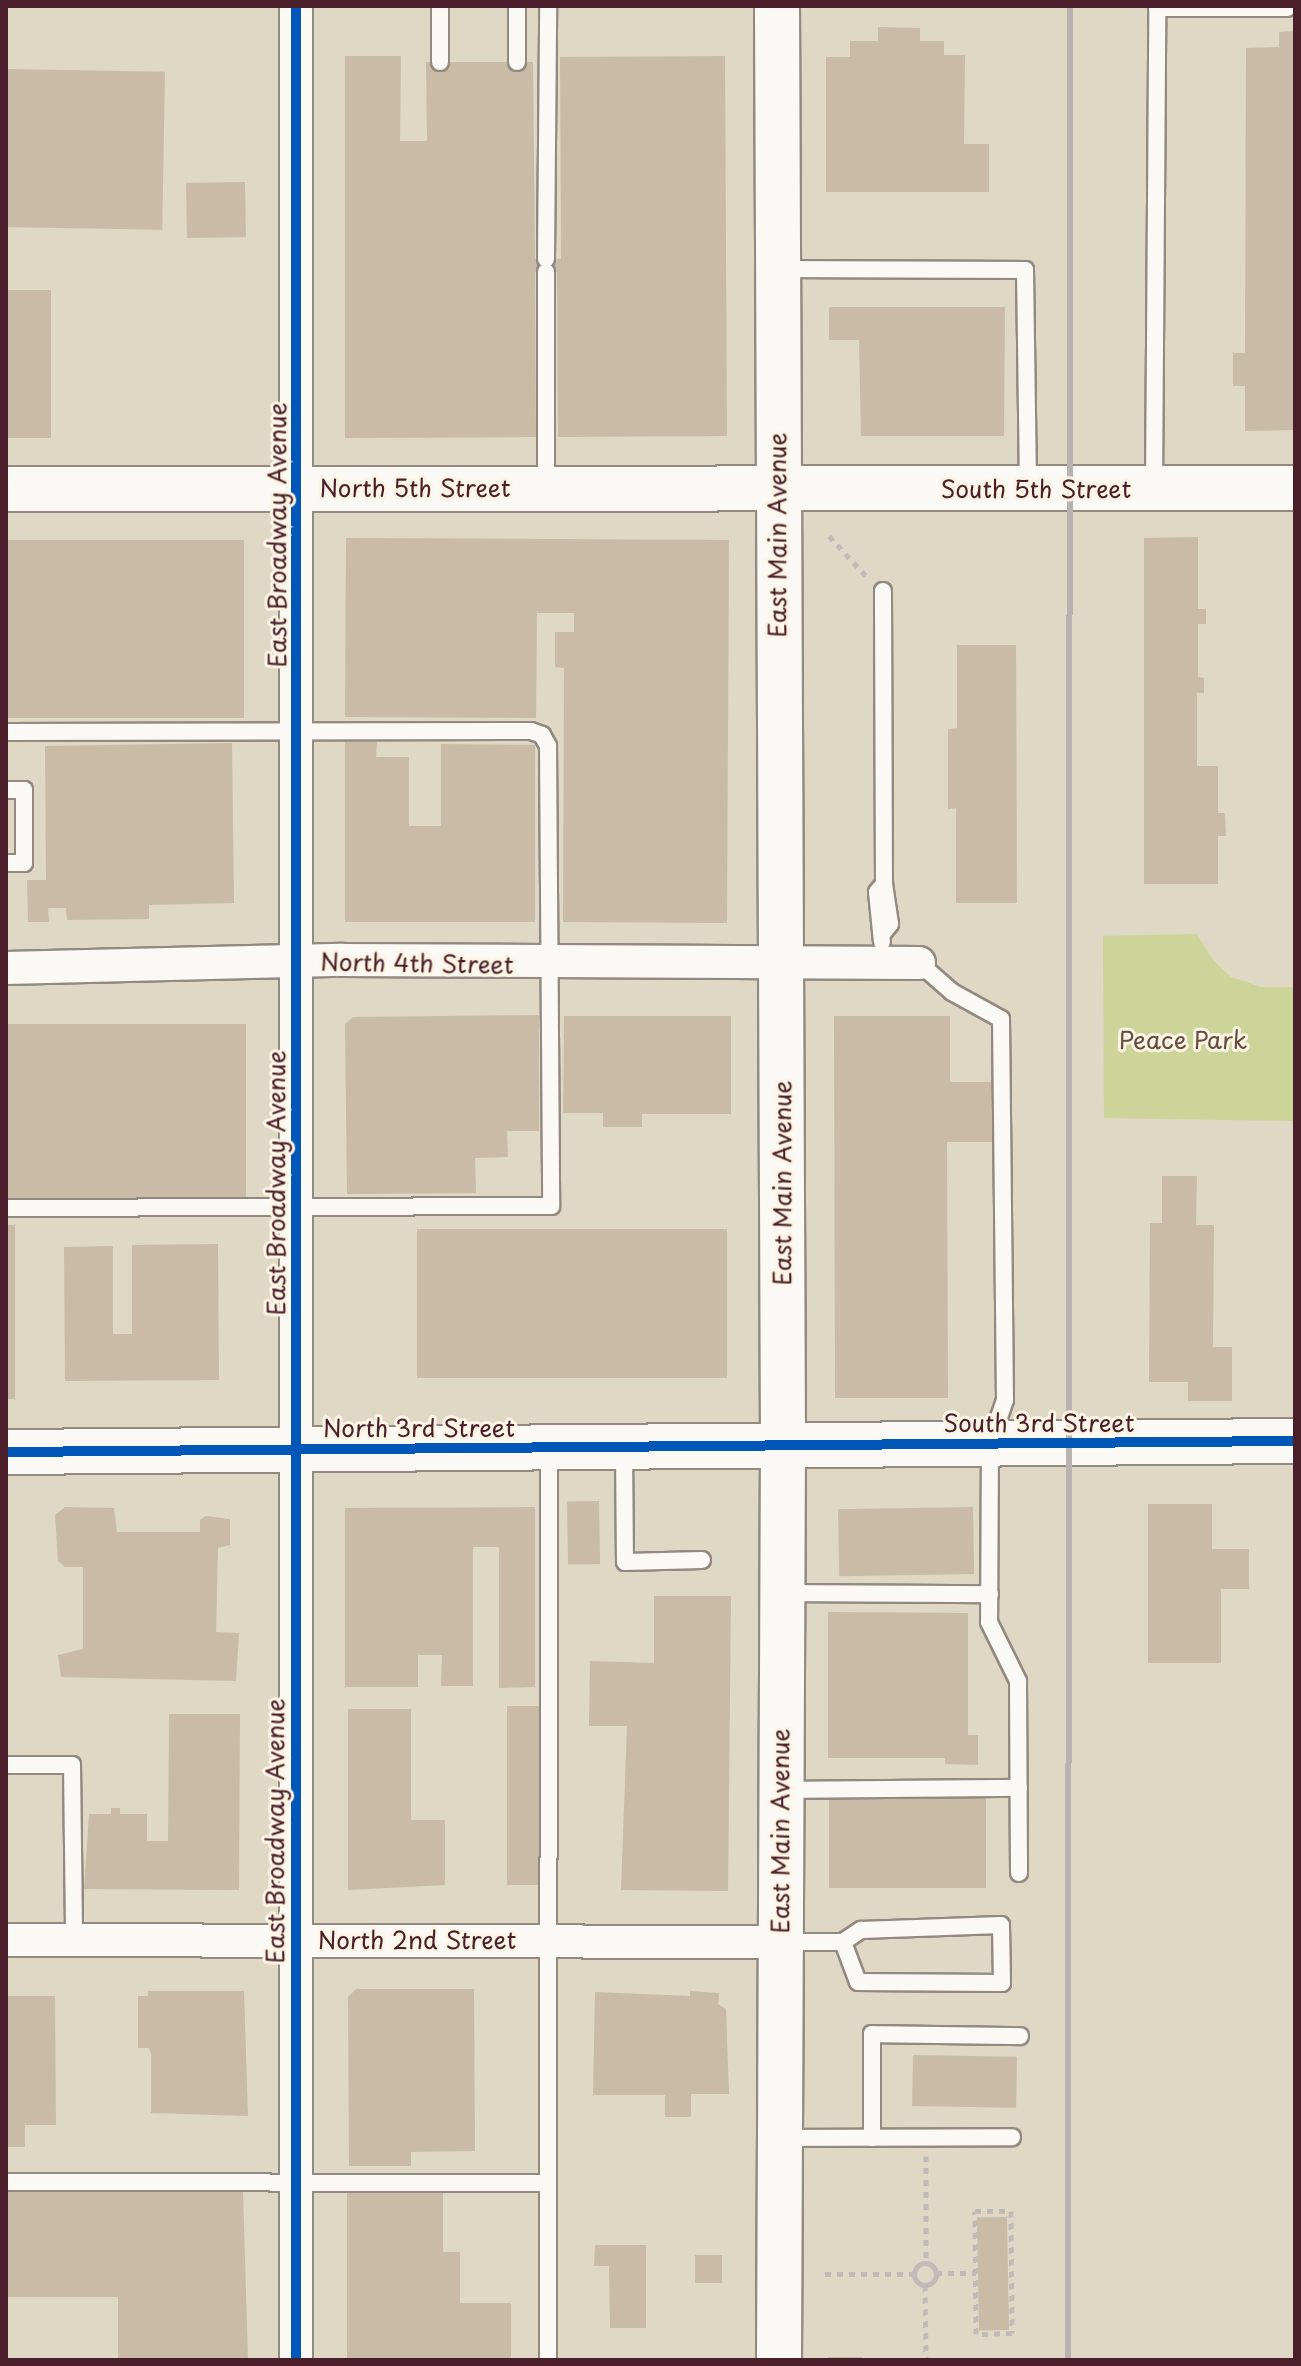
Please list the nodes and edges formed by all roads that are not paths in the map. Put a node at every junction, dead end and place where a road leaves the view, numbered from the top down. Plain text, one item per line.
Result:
1 (296, 6) edge
2 (440, 6) edge
3 (517, 6) edge
4 (548, 6) edge
5 (777, 6) edge
6 (1157, 7) edge
7 (1289, 8) edge
8 (440, 62) dead end
9 (517, 62) dead end
10 (777, 269) junction
11 (298, 487) junction
12 (546, 488) junction
13 (1295, 488) edge
14 (6, 489) edge
15 (777, 489) junction
16 (1028, 489) junction
17 (1154, 489) junction
18 (883, 591) road end
19 (297, 731) junction
20 (6, 732) edge
21 (6, 790) edge
22 (6, 863) edge
23 (882, 949) junction
24 (298, 962) junction
25 (919, 963) joint
26 (781, 964) junction
27 (551, 965) junction
28 (6, 968) edge
29 (6, 1208) edge
30 (295, 1209) junction
31 (1295, 1441) edge
32 (990, 1443) junction
33 (783, 1445) junction
34 (624, 1447) junction
35 (295, 1448) junction
36 (549, 1448) junction
37 (6, 1452) edge
38 (702, 1560) dead end
39 (782, 1593) junction
40 (990, 1594) junction
41 (6, 1765) edge
42 (1019, 1788) junction
43 (780, 1790) junction
44 (1019, 1873) dead end
45 (6, 1940) edge
46 (74, 1940) junction
47 (295, 1940) junction
48 (548, 1941) junction
49 (779, 1942) junction
50 (843, 1942) junction
51 (1020, 2036) dead end
52 (1012, 2137) dead end
53 (779, 2138) junction
54 (872, 2138) junction
55 (6, 2182) edge
56 (296, 2182) junction
57 (548, 2183) junction
58 (296, 2360) edge
59 (548, 2360) edge
60 (779, 2360) edge

1 - 11 street, East Broadway Avenue
2 - 8 lane
3 - 9 lane
4 - 12 lane
5 - 10 street, East Main Avenue
6 - 7 lane
6 - 17 lane
10 - 15 street, East Main Avenue
10 - 16 lane
11 - 12 street, North 5th Street
11 - 14 street, North 5th Street
11 - 19 street, East Broadway Avenue
12 - 15 street, North 5th Street
13 - 17 street, South 5th Street
15 - 16 street, South 5th Street
15 - 26 street, East Main Avenue
16 - 17 street, South 5th Street
18 - 23 lane
19 - 20 lane
19 - 24 street, East Broadway Avenue
19 - 27 lane
21 - 22 lane
23 - 25 street, North 4th Street
23 - 26 street, North 4th Street
24 - 27 street, North 4th Street
24 - 28 street, North 4th Street
24 - 30 street, East Broadway Avenue
25 - 32 lane
26 - 27 street, North 4th Street
26 - 33 street, East Main Avenue
27 - 30 lane
29 - 30 lane
30 - 35 street, East Broadway Avenue
31 - 32 street, South 3rd Street
32 - 33 street, South 3rd Street
32 - 40 lane
33 - 34 street, North 3rd Street
33 - 39 street, East Main Avenue
34 - 36 street, North 3rd Street
34 - 38 lane
35 - 36 street, North 3rd Street
35 - 37 street, North 3rd Street
35 - 47 street, East Broadway Avenue
36 - 48 lane
39 - 40 lane
39 - 43 street, East Main Avenue
40 - 42 lane
41 - 46 lane
42 - 43 lane
42 - 44 lane
43 - 49 street, East Main Avenue
45 - 46 street, North 2nd Street
46 - 47 street, North 2nd Street
47 - 48 street, North 2nd Street
47 - 56 street, East Broadway Avenue
48 - 49 street, North 2nd Street
48 - 57 lane
49 - 50 lane
49 - 53 street, East Main Avenue
50 - 50 lane
51 - 54 lane
52 - 54 lane
53 - 54 lane
53 - 60 street, East Main Avenue
55 - 56 lane
56 - 57 lane
56 - 58 street, East Broadway Avenue
57 - 59 lane

